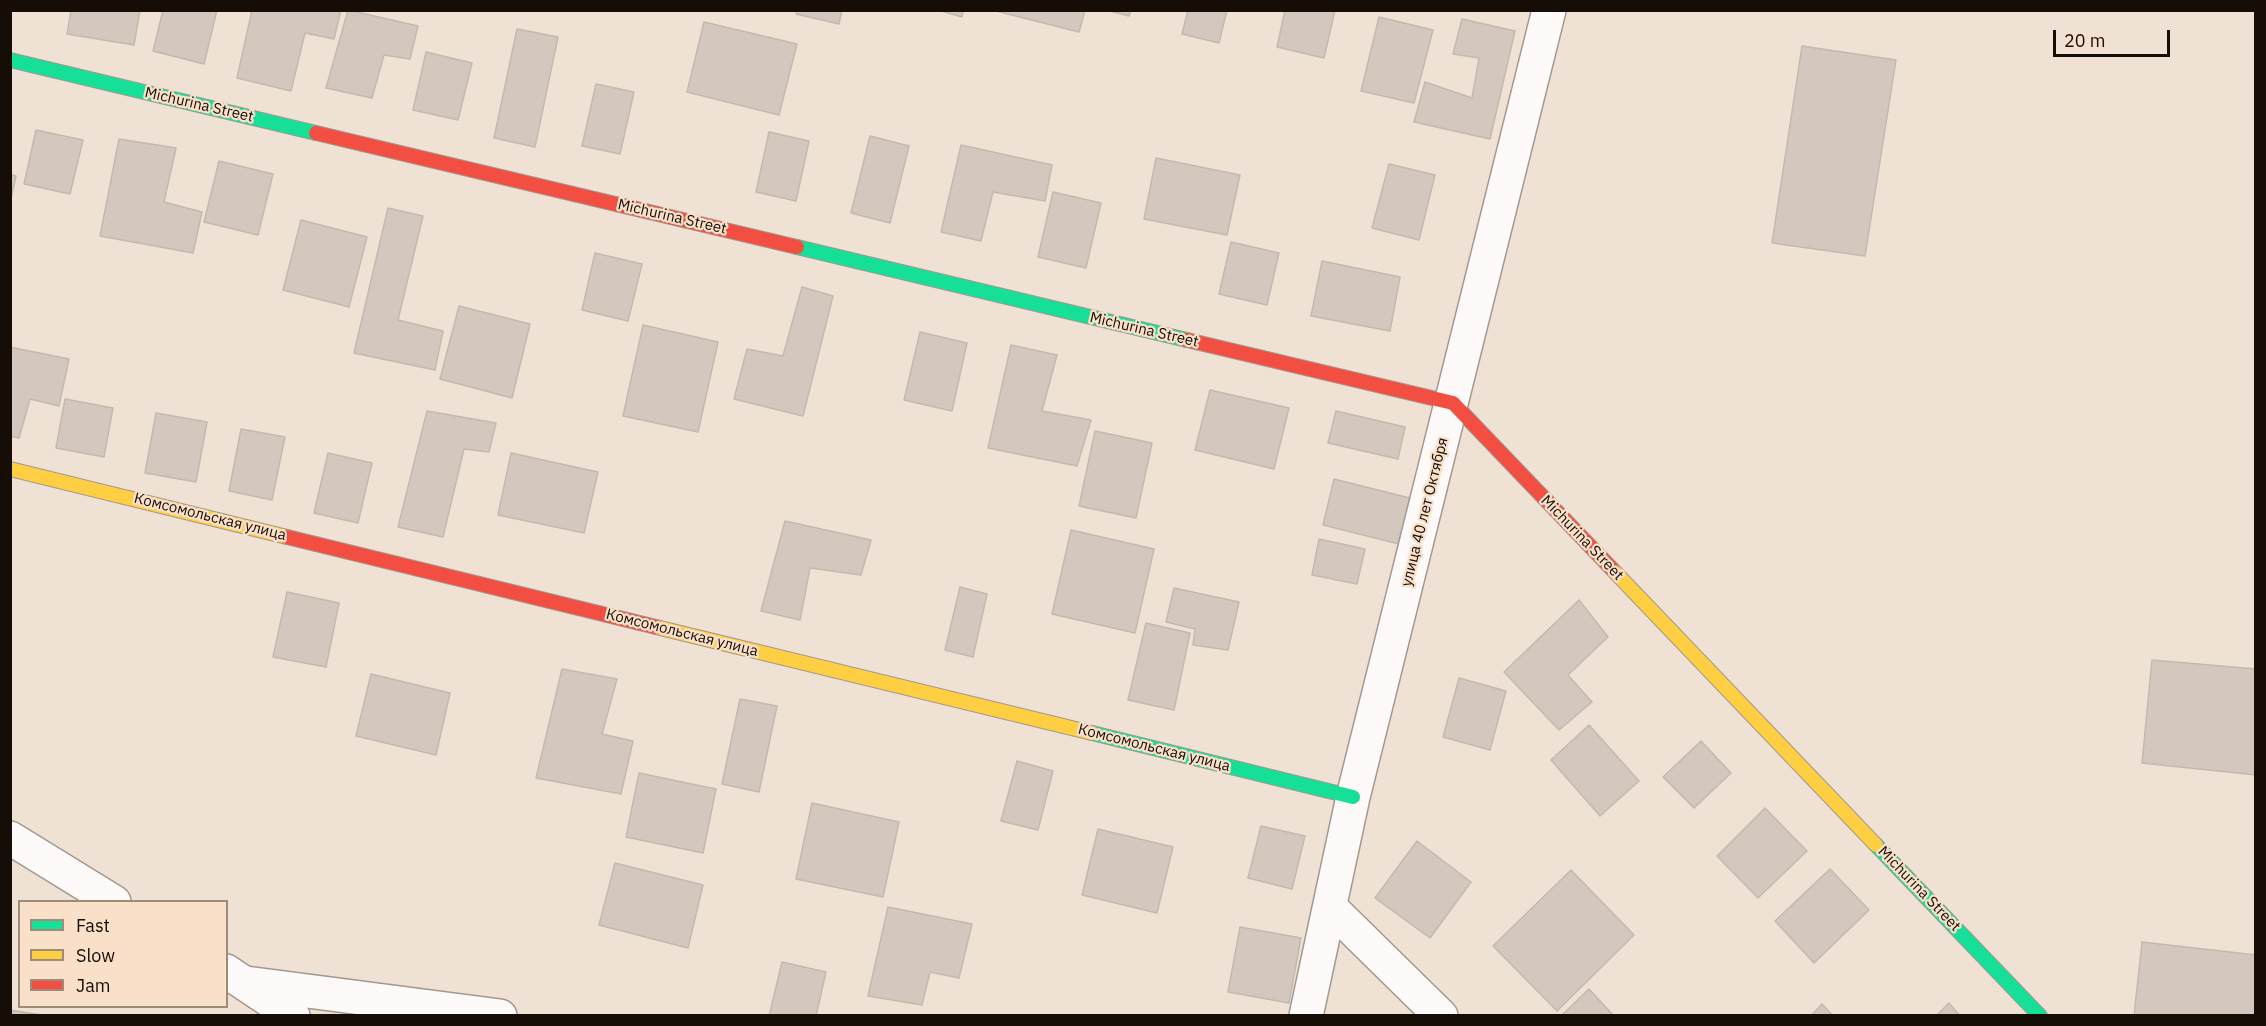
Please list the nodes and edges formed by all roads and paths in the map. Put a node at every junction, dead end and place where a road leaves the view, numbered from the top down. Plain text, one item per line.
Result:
1 (1549, 10) edge
2 (10, 60) edge
3 (1453, 403) junction
4 (10, 469) edge
5 (1353, 797) junction
6 (10, 838) edge
7 (111, 900) edge
8 (1330, 907) junction
9 (236, 977) edge
10 (293, 1016) edge
11 (500, 1016) edge
12 (1306, 1016) edge
13 (1441, 1016) edge
14 (2040, 1016) edge

1 - 3 street, улица 40 лет Октября
2 - 3 street, Michurina Street
3 - 5 street, улица 40 лет Октября
3 - 14 street, Michurina Street
4 - 5 street, Комсомольская улица
5 - 8 street, улица 40 лет Октября
6 - 7 street
8 - 12 street, улица 40 лет Октября
8 - 13 street
9 - 10 street
9 - 11 street

